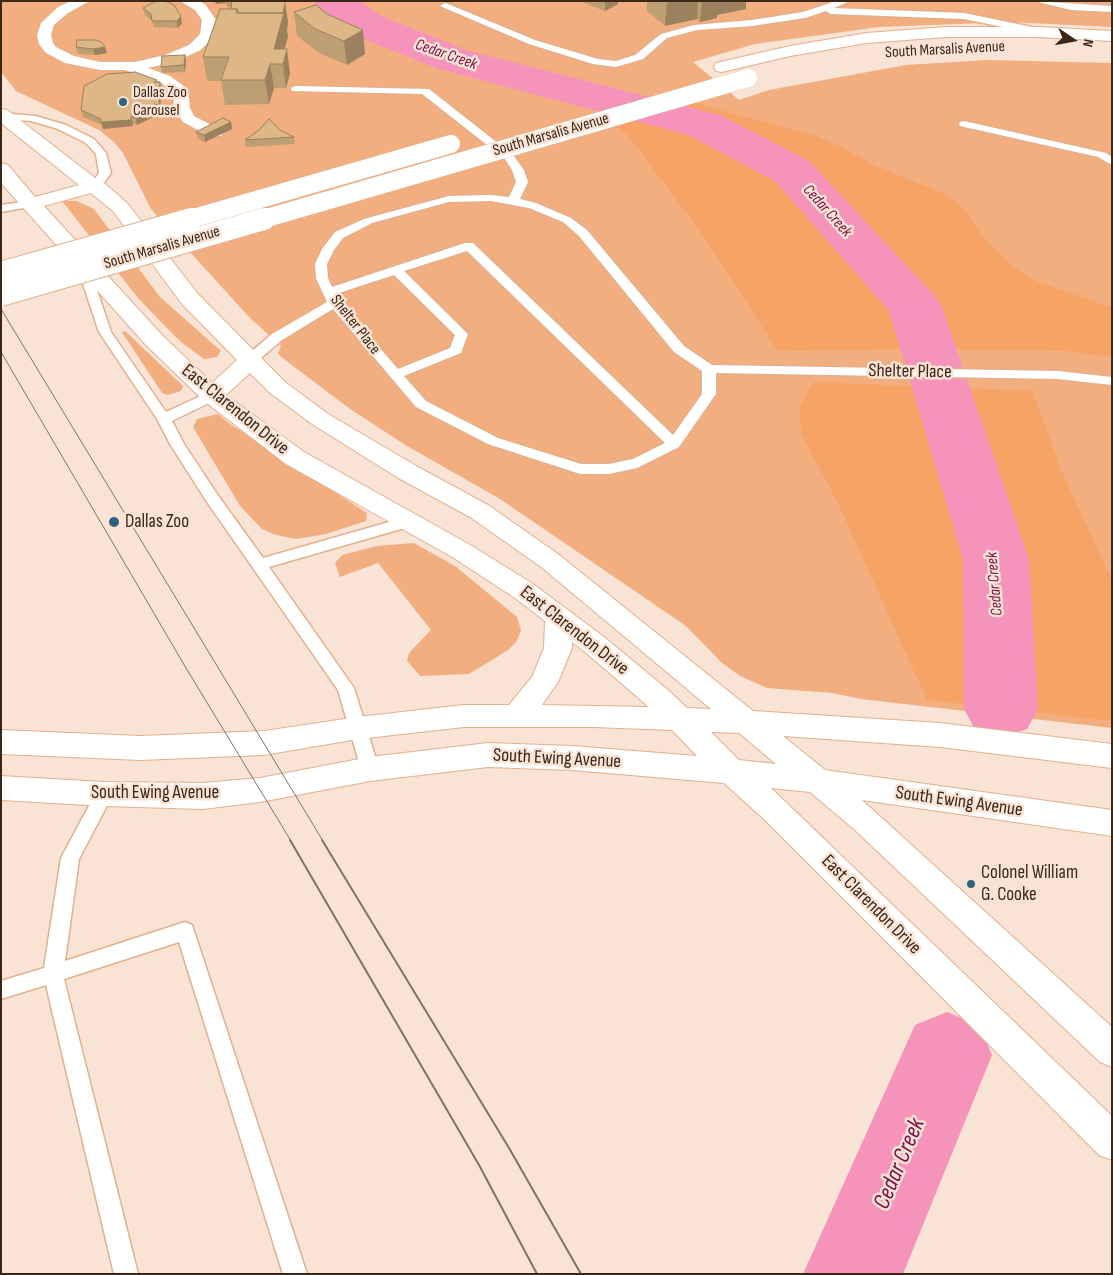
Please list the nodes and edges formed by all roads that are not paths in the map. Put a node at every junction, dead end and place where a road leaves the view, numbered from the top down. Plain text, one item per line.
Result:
1 (83, 1) edge
2 (846, 1) edge
3 (1038, 1) edge
4 (191, 2) edge
5 (445, 6) dead end
6 (1112, 9) edge
7 (818, 11) junction
8 (1039, 32) junction
9 (1112, 36) edge
10 (1112, 50) edge
11 (117, 66) junction
12 (790, 68) dead end
13 (703, 72) dead end
14 (757, 76) dead end
15 (296, 89) dead end
16 (2, 115) edge
17 (964, 124) dead end
18 (501, 130) dead end
19 (215, 134) edge
20 (1112, 162) edge
21 (1, 168) edge
22 (96, 186) junction
23 (513, 201) junction
24 (31, 204) junction
25 (1, 209) edge
26 (81, 260) junction
27 (396, 270) junction
28 (1, 273) edge
29 (1, 295) edge
30 (331, 297) junction
31 (250, 360) junction
32 (709, 369) junction
33 (396, 375) junction
34 (1112, 381) edge
35 (212, 396) junction
36 (164, 419) junction
37 (674, 444) junction
38 (410, 522) junction
39 (259, 565) junction
40 (559, 618) junction
41 (516, 716) junction
42 (681, 720) junction
43 (745, 722) junction
44 (358, 728) junction
45 (1, 742) edge
46 (1112, 756) edge
47 (370, 769) junction
48 (731, 771) junction
49 (817, 781) junction
50 (1, 788) edge
51 (104, 794) junction
52 (1112, 823) edge
53 (53, 974) junction
54 (1, 990) edge
55 (1112, 1050) edge
56 (1112, 1142) edge
57 (126, 1274) edge
58 (295, 1274) edge

1 - 11 street
2 - 7 lane
3 - 6 lane
4 - 11 street
5 - 7 lane
7 - 8 lane
8 - 9 street, South Marsalis Avenue
8 - 13 street, South Marsalis Avenue
10 - 12 street, South Marsalis Avenue
11 - 19 street
14 - 29 street, South Marsalis Avenue, bridge
15 - 23 lane
16 - 22 street, East Clarendon Drive
16 - 22 lane
17 - 20 lane
18 - 28 street, South Marsalis Avenue, bridge
21 - 24 street, East Clarendon Drive
22 - 24 street
22 - 31 street, East Clarendon Drive
23 - 30 lane, Shelter Place
23 - 32 lane, Shelter Place
24 - 25 lane
24 - 26 street, East Clarendon Drive
26 - 35 street, East Clarendon Drive
26 - 36 lane
27 - 30 lane
27 - 33 lane
27 - 37 lane
30 - 31 lane
30 - 33 lane, Shelter Place
31 - 35 street
31 - 43 street, East Clarendon Drive
32 - 34 lane, Shelter Place
32 - 37 lane, Shelter Place
33 - 37 lane, Shelter Place
35 - 36 lane
35 - 38 street, East Clarendon Drive
36 - 39 lane
38 - 39 lane
38 - 40 street, East Clarendon Drive
39 - 44 lane
40 - 41 street
40 - 42 street, East Clarendon Drive
41 - 42 street
41 - 44 street
42 - 43 street
42 - 48 street, East Clarendon Drive
43 - 46 street
43 - 49 street, East Clarendon Drive
44 - 45 street
44 - 47 lane
47 - 48 street, South Ewing Avenue
47 - 51 street, South Ewing Avenue
48 - 49 street, South Ewing Avenue
48 - 56 street, East Clarendon Drive
49 - 52 street, South Ewing Avenue
49 - 55 street, East Clarendon Drive
50 - 51 street, South Ewing Avenue
51 - 53 lane
53 - 54 lane
53 - 57 lane
53 - 58 lane

